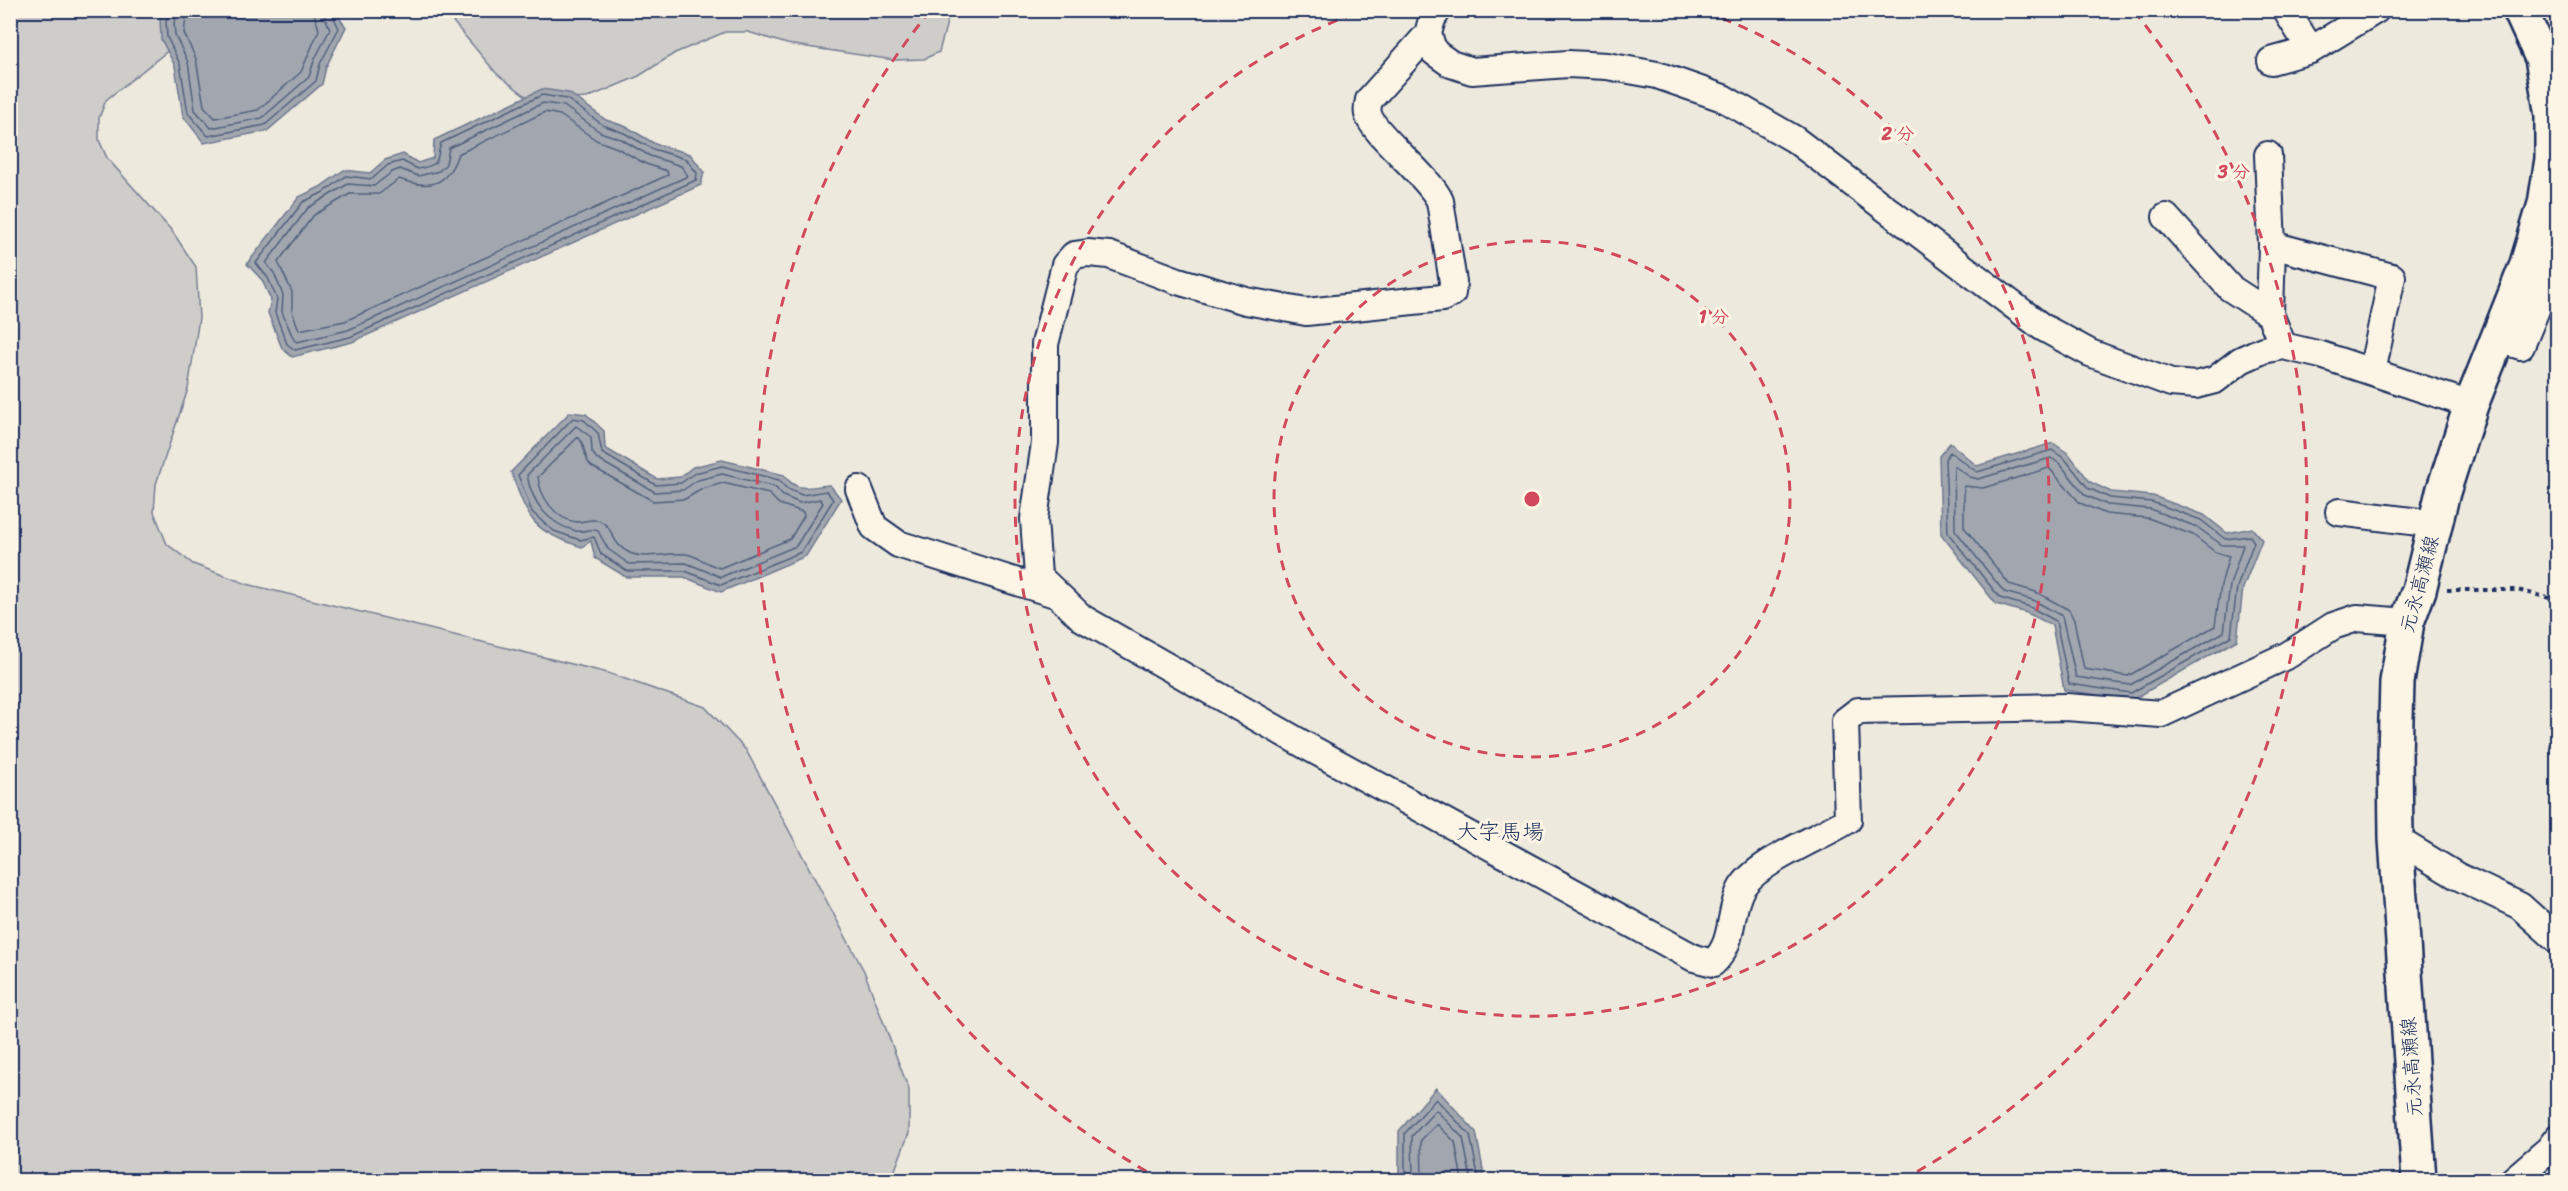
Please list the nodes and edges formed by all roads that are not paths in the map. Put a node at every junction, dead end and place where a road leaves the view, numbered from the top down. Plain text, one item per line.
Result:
1 (2376, 10) edge
2 (2520, 10) edge
3 (2289, 15) dead end
4 (1433, 22) edge
5 (2311, 50) junction
6 (2271, 61) dead end
7 (2555, 115) edge
8 (2268, 155) dead end
9 (2166, 218) dead end
10 (2272, 245) junction
11 (2558, 256) edge
12 (2270, 314) junction
13 (2497, 339) junction
14 (2283, 346) junction
15 (2372, 372) junction
16 (2471, 405) junction
17 (859, 489) dead end
18 (2339, 512) dead end
19 (2435, 524) junction
20 (1058, 595) junction
21 (2407, 622) junction
22 (2396, 839) junction
23 (2558, 940) edge
24 (2558, 1137) edge
25 (2547, 1166) edge
26 (2419, 1180) edge
27 (2513, 1180) edge

1 - 5 street
2 - 7 main road, 元永高瀬線
3 - 5 street
4 - 14 street
4 - 20 street
5 - 6 street
7 - 13 main road, 元永高瀬線
8 - 10 street
9 - 12 street
10 - 12 street
10 - 15 street
11 - 13 street
12 - 14 street
13 - 16 main road, 元永高瀬線
14 - 15 street
15 - 16 street
16 - 19 main road, 元永高瀬線
17 - 20 street
18 - 19 street
19 - 21 main road, 元永高瀬線
20 - 21 street
21 - 22 main road, 元永高瀬線
22 - 23 street
22 - 26 main road, 元永高瀬線
24 - 25 street
25 - 27 street

